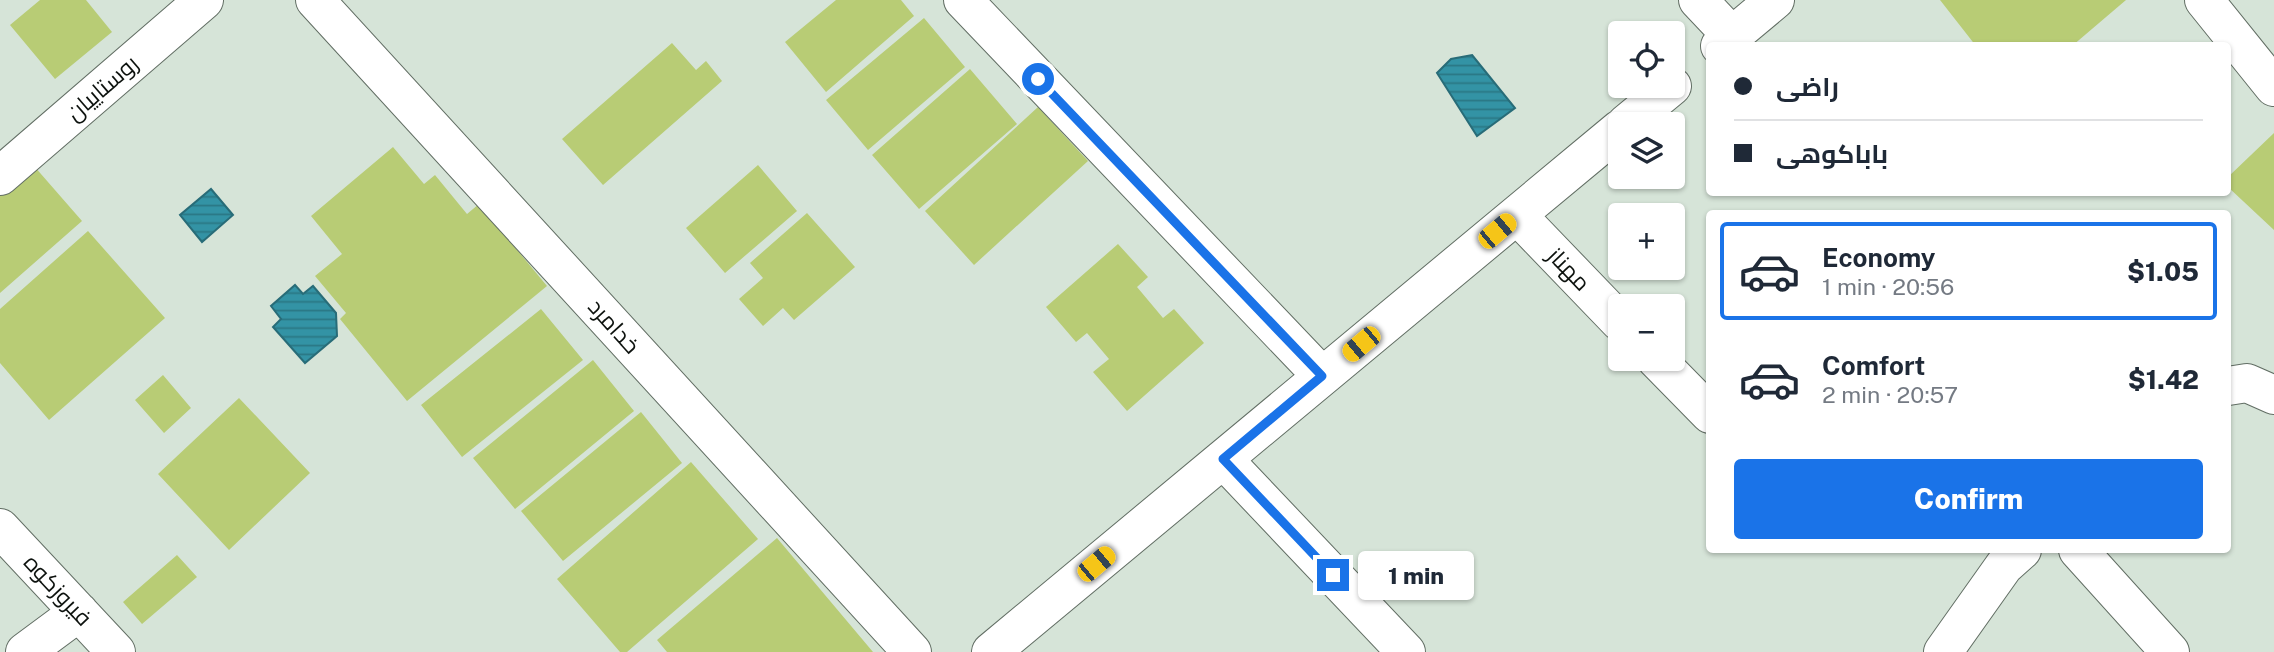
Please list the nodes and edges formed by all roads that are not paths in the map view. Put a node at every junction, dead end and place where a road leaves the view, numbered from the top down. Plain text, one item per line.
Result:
1 (204, 0) edge
2 (316, 0) edge
3 (963, 0) edge
4 (1698, 0) edge
5 (1775, 0) edge
6 (2204, 0) edge
7 (1719, 42) edge
8 (1724, 42) edge
9 (1706, 57) edge
10 (1685, 74) edge
11 (2274, 87) edge
12 (1657, 98) edge
13 (1640, 112) edge
14 (1608, 139) edge
15 (0, 176) edge
16 (1517, 215) junction
17 (1608, 310) edge
18 (1668, 371) edge
19 (1322, 376) junction
20 (2231, 386) edge
21 (2274, 395) edge
22 (1706, 410) edge
23 (1223, 459) junction
24 (0, 528) edge
25 (2019, 553) edge
26 (2081, 553) edge
27 (79, 612) junction
28 (25, 652) edge
29 (116, 652) edge
30 (912, 652) edge
31 (991, 652) edge
32 (1406, 652) edge
33 (1943, 652) edge
34 (2170, 652) edge

1 - 15 street, روستاییان
2 - 30 street, خدامرد
3 - 19 street
4 - 7 street
5 - 8 street
6 - 11 street
9 - 10 street
12 - 13 street
14 - 16 street
16 - 17 street, مهناز
16 - 19 street
18 - 22 street
19 - 23 street
20 - 21 street
23 - 31 street
23 - 32 street
24 - 27 street, فیروزکوه
25 - 33 street
26 - 34 street
27 - 28 street
27 - 29 street, فیروزکوه

